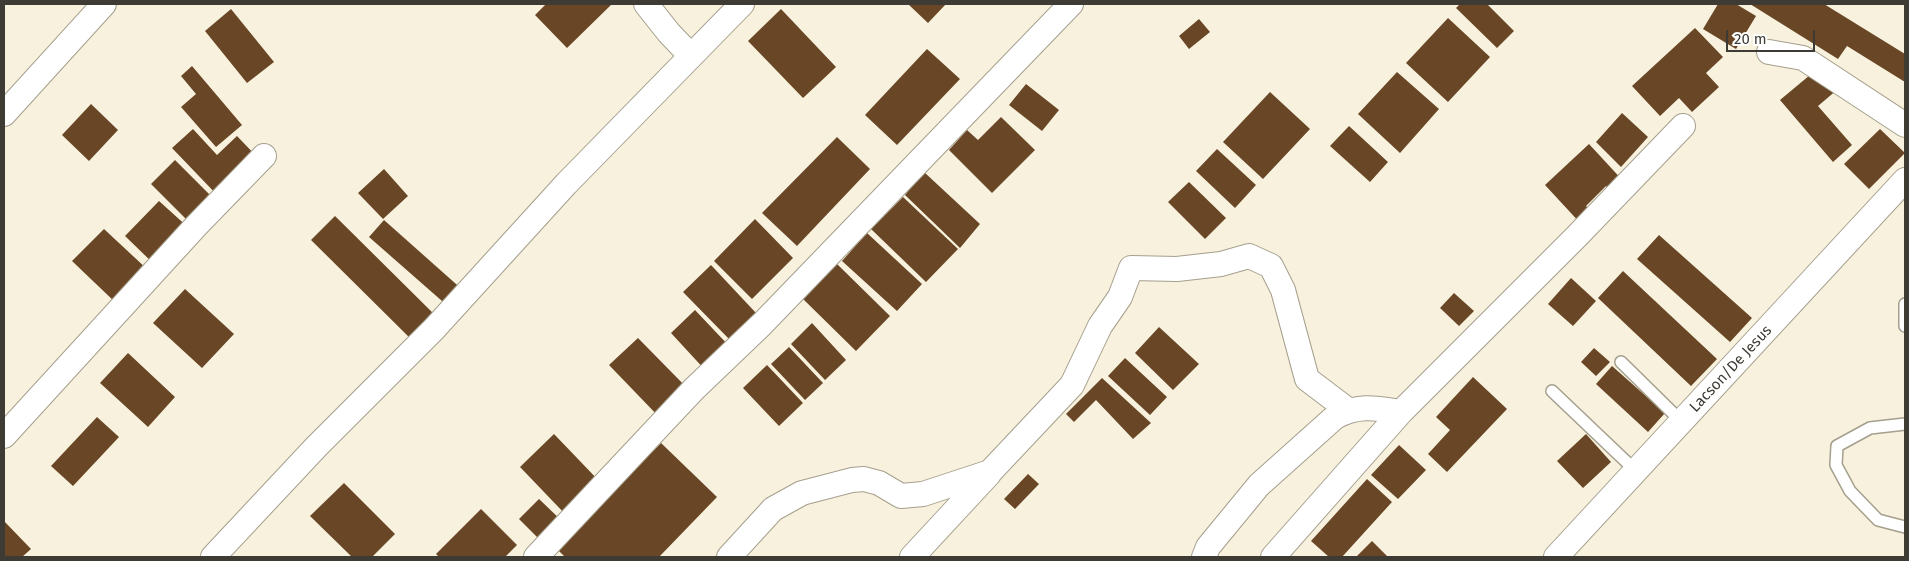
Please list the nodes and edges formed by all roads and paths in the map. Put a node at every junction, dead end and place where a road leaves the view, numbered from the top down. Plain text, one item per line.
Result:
1 (104, 4) edge
2 (646, 4) edge
3 (742, 4) edge
4 (1071, 4) edge
5 (1769, 52) dead end
6 (691, 56) junction
7 (4, 114) edge
8 (1905, 125) edge
9 (1683, 126) dead end
10 (264, 156) dead end
11 (1905, 180) edge
12 (1905, 304) edge
13 (1905, 326) edge
14 (1621, 362) dead end
15 (1552, 392) dead end
16 (1348, 410) junction
17 (1401, 412) junction
18 (1682, 422) junction
19 (1905, 424) edge
20 (4, 436) edge
21 (1636, 471) junction
22 (990, 472) junction
23 (1905, 527) edge
24 (214, 557) edge
25 (536, 557) edge
26 (729, 557) edge
27 (912, 557) edge
28 (1204, 557) edge
29 (1273, 557) edge
30 (1556, 557) edge

1 - 7 street
2 - 6 street
3 - 6 street
4 - 25 street
5 - 8 street
6 - 24 street
9 - 17 street
10 - 20 street
11 - 18 street, Lacson/De Jesus
12 - 13 lane
14 - 18 lane
15 - 21 lane
16 - 17 street
16 - 22 street
16 - 28 street
17 - 29 street
18 - 21 street, Lacson/De Jesus
19 - 23 lane
21 - 30 street, Lacson/De Jesus
22 - 26 street
22 - 27 street

